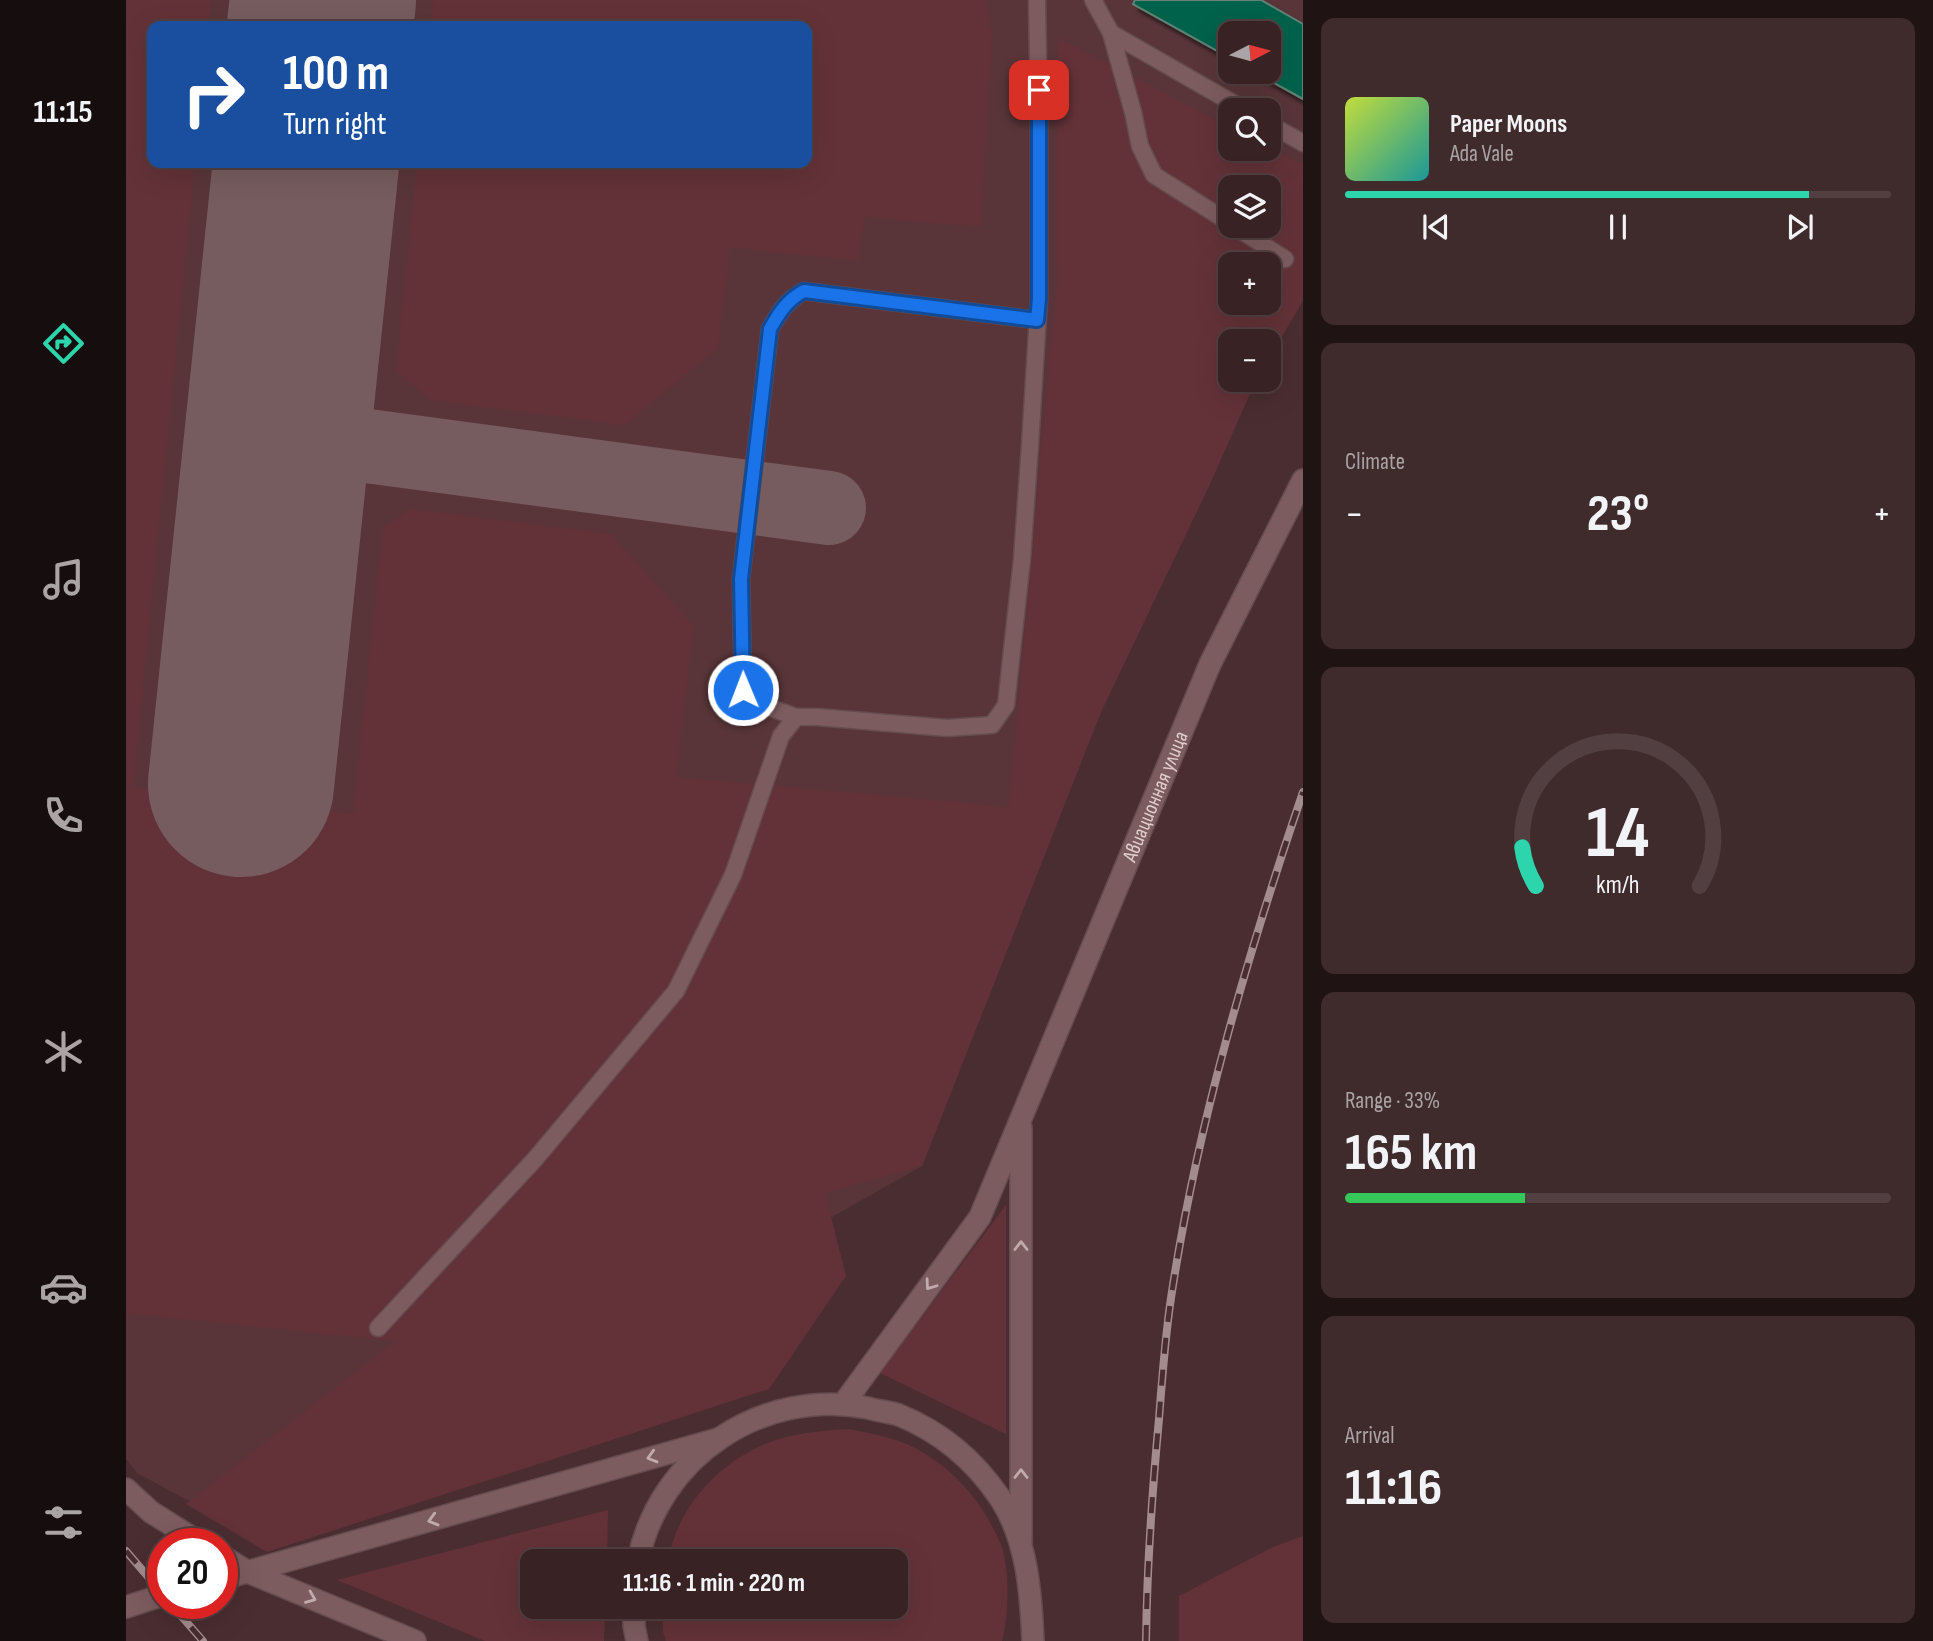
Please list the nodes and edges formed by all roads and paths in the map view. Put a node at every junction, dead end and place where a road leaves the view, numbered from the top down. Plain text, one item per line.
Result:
1 (1037, 0) edge
2 (1093, 0) edge
3 (1111, 33) junction
4 (1224, 98) edge
5 (1281, 131) edge
6 (1303, 143) edge
7 (1218, 216) edge
8 (1253, 238) edge
9 (1285, 258) dead end
10 (1037, 320) junction
11 (1303, 480) edge
12 (796, 717) junction
13 (1021, 1119) junction
14 (378, 1328) dead end
15 (844, 1404) junction
16 (718, 1438) junction
17 (126, 1489) edge
18 (176, 1528) edge
19 (1021, 1542) junction
20 (641, 1549) edge
21 (238, 1566) edge
22 (248, 1572) junction
23 (238, 1575) edge
24 (147, 1600) edge
25 (126, 1606) edge
26 (634, 1619) edge
27 (415, 1641) edge
28 (638, 1641) edge
29 (1033, 1641) edge

1 - 10 lane
2 - 3 lane
3 - 4 lane
3 - 7 lane
5 - 6 lane
8 - 9 lane
10 - 12 lane
10 - 12 lane
11 - 13 street, Авиационная улица
12 - 14 lane
13 -> 15 street, Авиационная улица
19 -> 13 street
15 - 16 street
15 - 19 street
16 - 20 street
16 -> 22 street
17 - 18 street
19 - 29 street
21 - 22 street
22 - 23 street
22 -> 27 street
24 - 25 street
26 - 28 street

